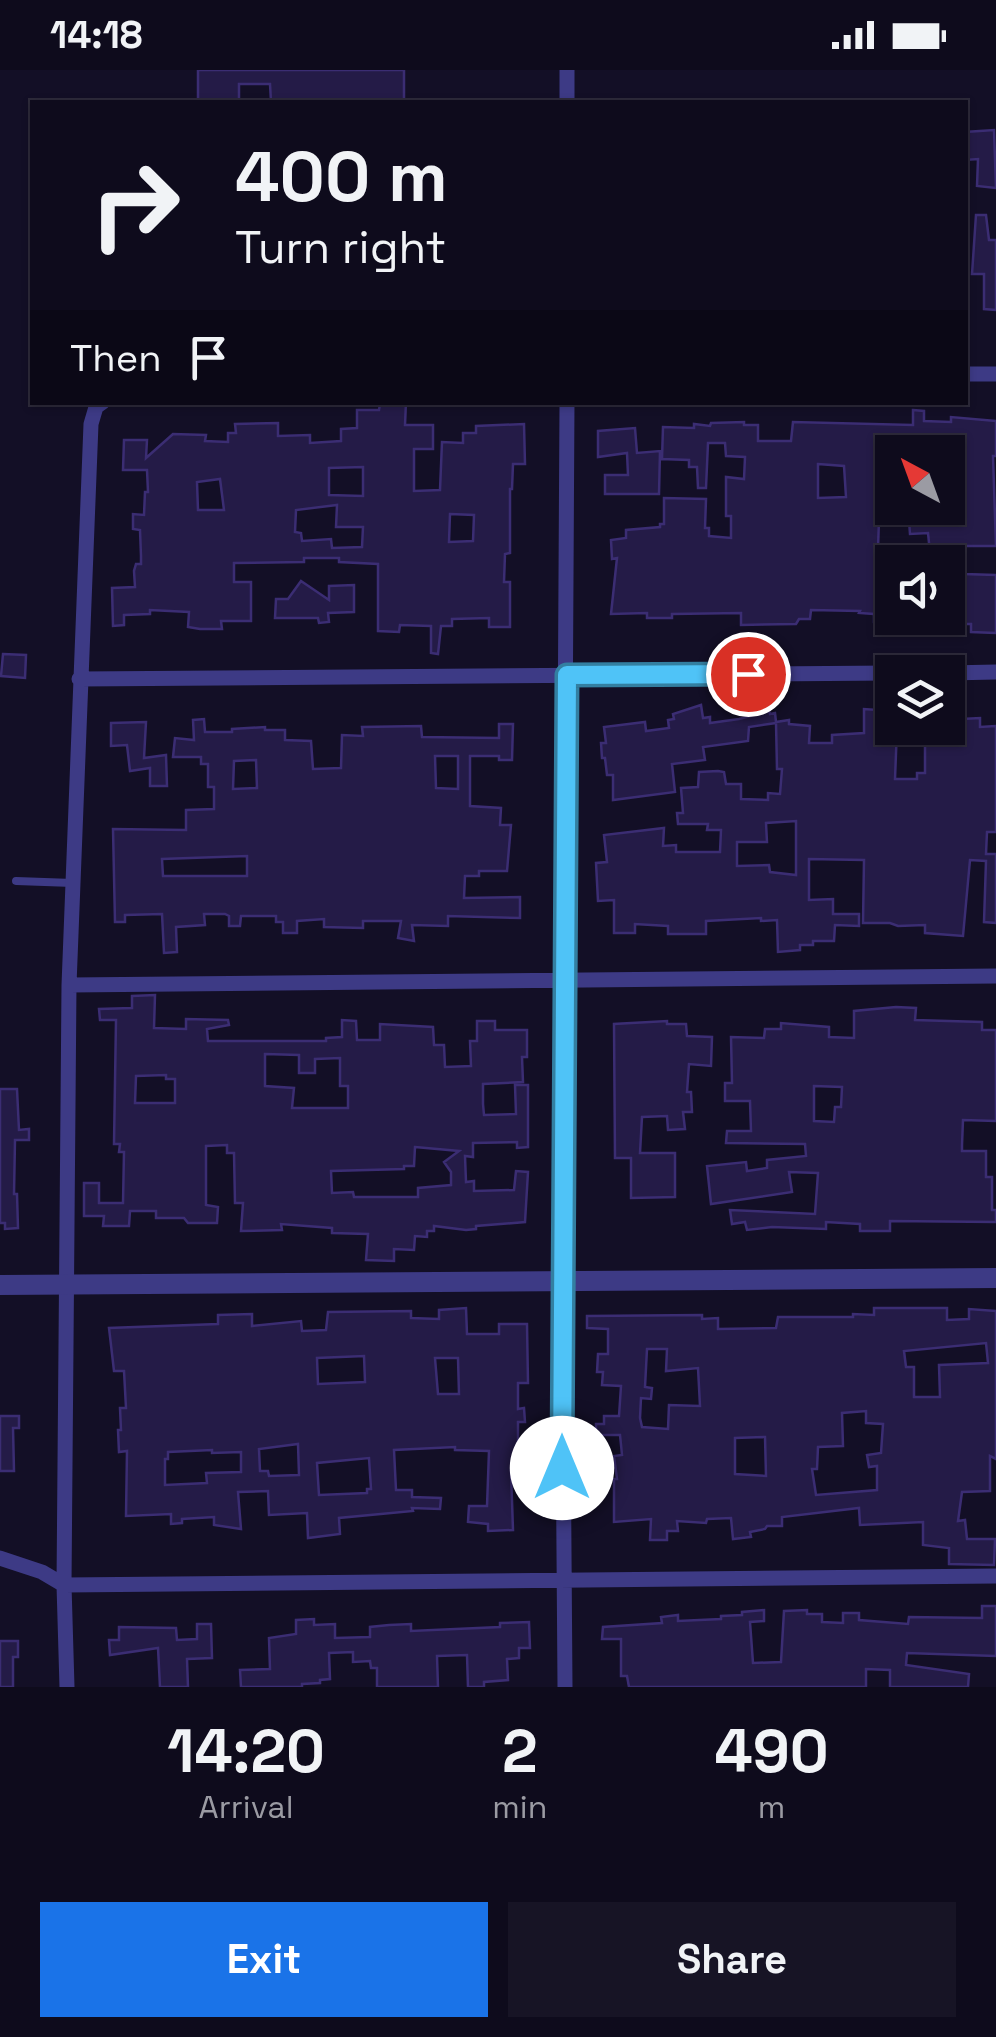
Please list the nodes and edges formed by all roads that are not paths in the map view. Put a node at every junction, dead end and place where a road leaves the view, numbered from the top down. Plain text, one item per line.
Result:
1 (567, 70) edge
2 (567, 100) edge
3 (968, 374) edge
4 (996, 374) edge
5 (98, 405) edge
6 (567, 405) edge
7 (965, 672) edge
8 (996, 672) edge
9 (875, 673) edge
10 (567, 675) junction
11 (79, 679) junction
12 (16, 881) dead end
13 (72, 882) junction
14 (996, 976) edge
15 (564, 981) junction
16 (69, 985) junction
17 (996, 1278) edge
18 (562, 1282) junction
19 (0, 1284) edge
20 (67, 1284) junction
21 (0, 1558) edge
22 (996, 1576) edge
23 (562, 1580) junction
24 (64, 1585) junction
25 (66, 1687) edge
26 (564, 1687) edge

1 - 2 street
3 - 4 street
5 - 11 street
6 - 10 street
7 - 8 street
9 - 10 street
10 - 11 street
10 - 15 street
11 - 13 street
12 - 13 lane
13 - 16 street
14 - 15 street
15 - 16 street
15 - 18 street
16 - 20 street
17 - 18 street
18 - 20 street
18 - 23 street
19 - 20 street
20 - 24 street
21 - 24 street
22 - 23 street
23 - 24 street
23 - 26 street
24 - 25 street

